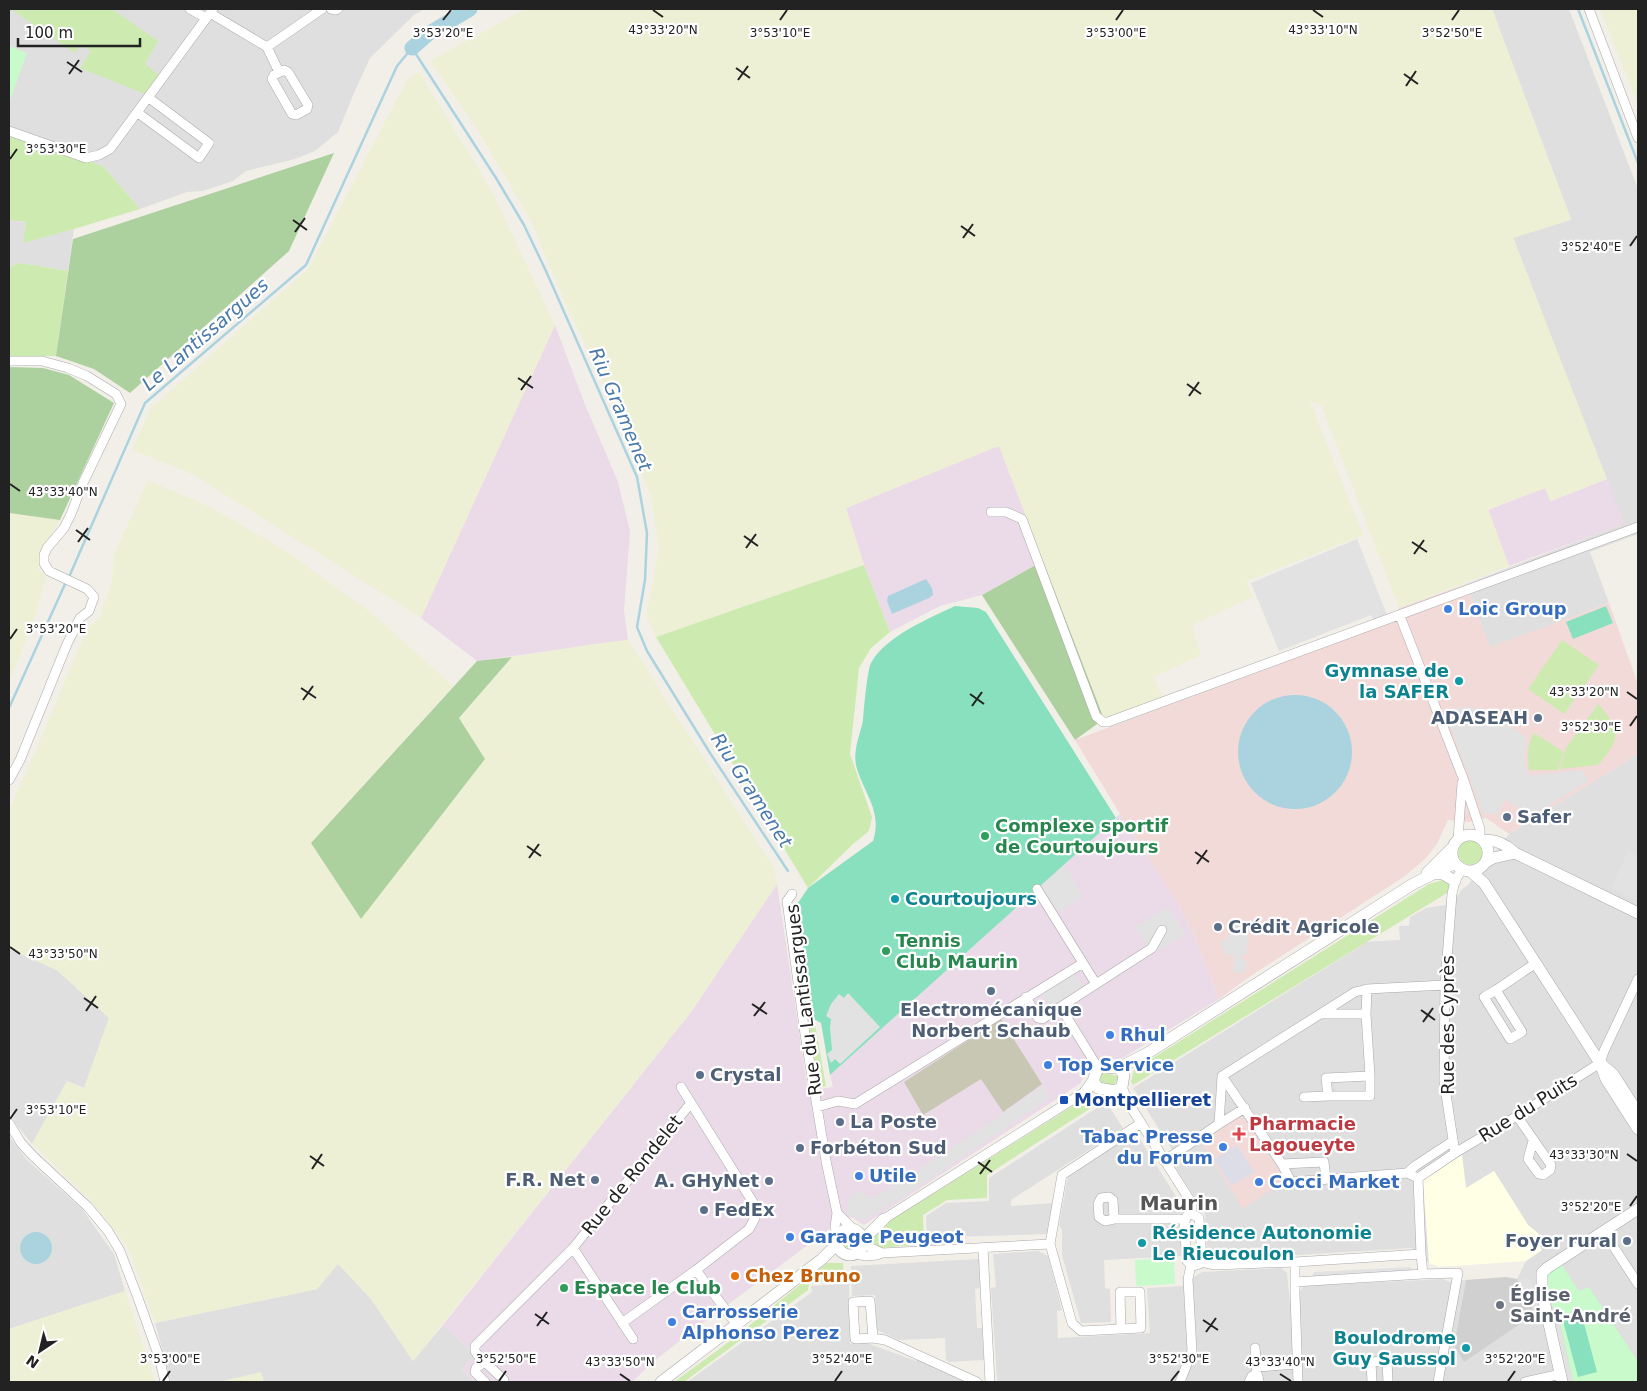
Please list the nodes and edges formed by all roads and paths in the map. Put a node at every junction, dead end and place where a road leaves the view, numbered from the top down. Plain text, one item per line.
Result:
1 (190, 9) edge
2 (322, 9) edge
3 (331, 9) edge
4 (338, 9) edge
5 (1589, 9) edge
6 (209, 13) edge
7 (267, 47) junction
8 (279, 72) junction
9 (149, 98) junction
10 (138, 113) junction
11 (9, 131) edge
12 (1638, 138) edge
13 (9, 361) edge
14 (991, 512) dead end
15 (1638, 527) edge
16 (1400, 616) junction
17 (1463, 778) junction
18 (9, 780) edge
19 (1482, 839) junction
20 (1455, 844) junction
21 (1515, 853) junction
22 (1485, 864) junction
23 (1463, 868) junction
24 (1434, 873) junction
25 (1455, 881) junction
26 (1484, 883) junction
27 (1413, 884) junction
28 (1037, 888) dead end
29 (792, 894) dead end
30 (1638, 913) edge
31 (1162, 930) dead end
32 (1083, 963) junction
33 (1536, 963) junction
34 (1638, 979) edge
35 (1096, 984) junction
36 (1445, 985) junction
37 (1367, 989) junction
38 (1496, 990) junction
39 (1026, 997) junction
40 (1060, 1008) junction
41 (1320, 1014) junction
42 (1366, 1014) junction
43 (1600, 1063) junction
44 (1121, 1071) junction
45 (1097, 1074) junction
46 (1222, 1076) junction
47 (1370, 1076) junction
48 (681, 1087) dead end
49 (1118, 1089) junction
50 (1086, 1091) joint
51 (1328, 1096) junction
52 (1304, 1097) dead end
53 (690, 1103) junction
54 (817, 1107) junction
55 (1245, 1108) junction
56 (1638, 1113) edge
57 (1517, 1116) junction
58 (9, 1123) edge
59 (1141, 1123) junction
60 (1219, 1124) junction
61 (1638, 1129) edge
62 (1453, 1141) junction
63 (1534, 1141) dead end
64 (1456, 1153) junction
65 (1164, 1161) junction
66 (1282, 1164) junction
67 (1407, 1173) junction
68 (1418, 1178) junction
69 (1326, 1179) junction
70 (1638, 1209) edge
71 (837, 1213) junction
72 (1189, 1216) junction
73 (884, 1219) joint
74 (1114, 1219) dead end
75 (1604, 1232) junction
76 (860, 1236) junction
77 (839, 1244) junction
78 (1050, 1244) junction
79 (573, 1248) junction
80 (984, 1248) junction
81 (882, 1253) junction
82 (856, 1254) junction
83 (1422, 1254) junction
84 (1201, 1262) junction
85 (1296, 1262) junction
86 (1191, 1265) junction
87 (696, 1270) junction
88 (1423, 1274) junction
89 (1295, 1282) junction
90 (1638, 1284) edge
91 (622, 1323) junction
92 (737, 1325) junction
93 (1121, 1329) junction
94 (874, 1338) junction
95 (633, 1339) dead end
96 (1255, 1348) dead end
97 (483, 1363) junction
98 (1297, 1364) junction
99 (1257, 1374) edge
100 (1562, 1378) edge
101 (165, 1382) edge
102 (485, 1382) edge
103 (504, 1382) edge
104 (660, 1382) edge
105 (977, 1382) edge
106 (990, 1382) edge
107 (1180, 1382) edge
108 (1249, 1382) edge
109 (1298, 1382) edge
110 (1372, 1382) edge
111 (1388, 1382) edge
112 (1438, 1382) edge
113 (1525, 1382) edge

1 - 6 street
2 - 7 street
3 - 4 street
5 - 12 street
6 - 7 street
6 - 9 street
7 - 8 street
8 - 8 street
9 - 10 street
9 - 10 street
10 - 11 street
13 - 18 street
14 - 16 street
15 - 16 street
16 - 17 street
17 - 19 street
17 - 20 street
19 - 20 street
19 - 21 street
19 - 22 street
20 - 23 street
20 - 27 street
21 - 22 street
21 - 30 street
22 - 23 street
22 - 26 street
23 - 24 street
23 - 25 street, Rue des Cyprès
23 - 26 street
24 - 25 street
24 - 27 street
25 - 36 street, Rue des Cyprès
26 - 33 street
27 - 44 street
28 - 32 street
29 - 54 street, Rue du Lantissargues
31 - 35 street
32 - 35 street
32 - 39 street, Rue du Lantissargues
33 - 38 street
33 - 43 street
34 - 43 street
35 - 40 street
36 - 37 street
36 - 62 street, Rue des Cyprès
37 - 41 street
37 - 42 street
38 - 38 street
39 - 40 street
39 - 54 street, Rue du Lantissargues
40 - 45 street
41 - 42 street
41 - 46 street
42 - 47 street
43 - 56 street
43 - 57 street, Rue du Puits
43 - 61 street
44 - 45 street
44 - 49 street
45 - 49 street
45 - 50 street
46 - 55 street
46 - 60 street
47 - 51 street
47 - 51 street
48 - 53 street, Rue de Rondelet
49 - 59 street
50 - 73 street
51 - 52 street
53 - 79 street, Rue de Rondelet
53 - 87 street, Rue de Rondelet
54 - 71 street, Rue du Lantissargues
55 - 60 street
55 - 66 street
57 - 63 street
57 - 64 street, Rue du Puits
58 - 101 street
59 - 65 street
59 - 78 street
60 - 65 street
62 - 64 street, Rue des Cyprès
62 - 67 street
64 - 68 street, Rue du Puits
65 - 72 street
66 - 69 street
66 - 69 street
67 - 68 street
67 - 69 street
68 - 83 street
70 - 75 street
71 - 76 street
71 - 77 street, Rue du Lantissargues
72 - 74 street
72 - 84 street
72 - 86 street
73 - 76 street
75 - 90 street
75 - 100 street
76 - 77 street
76 - 81 street
76 - 82 street
77 - 82 street
77 - 92 street
78 - 80 street
78 - 93 street
79 - 91 street, Rue de Rondelet
79 - 97 street, Rue de Rondelet
80 - 81 street
80 - 106 street
81 - 82 street
83 - 85 street
83 - 88 street
84 - 85 street
84 - 86 street
85 - 89 street
86 - 107 street
87 - 91 street, Rue de Rondelet
87 - 92 street
88 - 89 street
88 - 112 street
89 - 98 street
91 - 95 street, Rue de Rondelet
92 - 104 street
93 - 93 street
94 - 94 street
94 - 105 street
96 - 99 street
97 - 102 street
97 - 103 street
98 - 99 street
98 - 109 street
99 - 108 street
100 - 113 street
110 - 111 street

